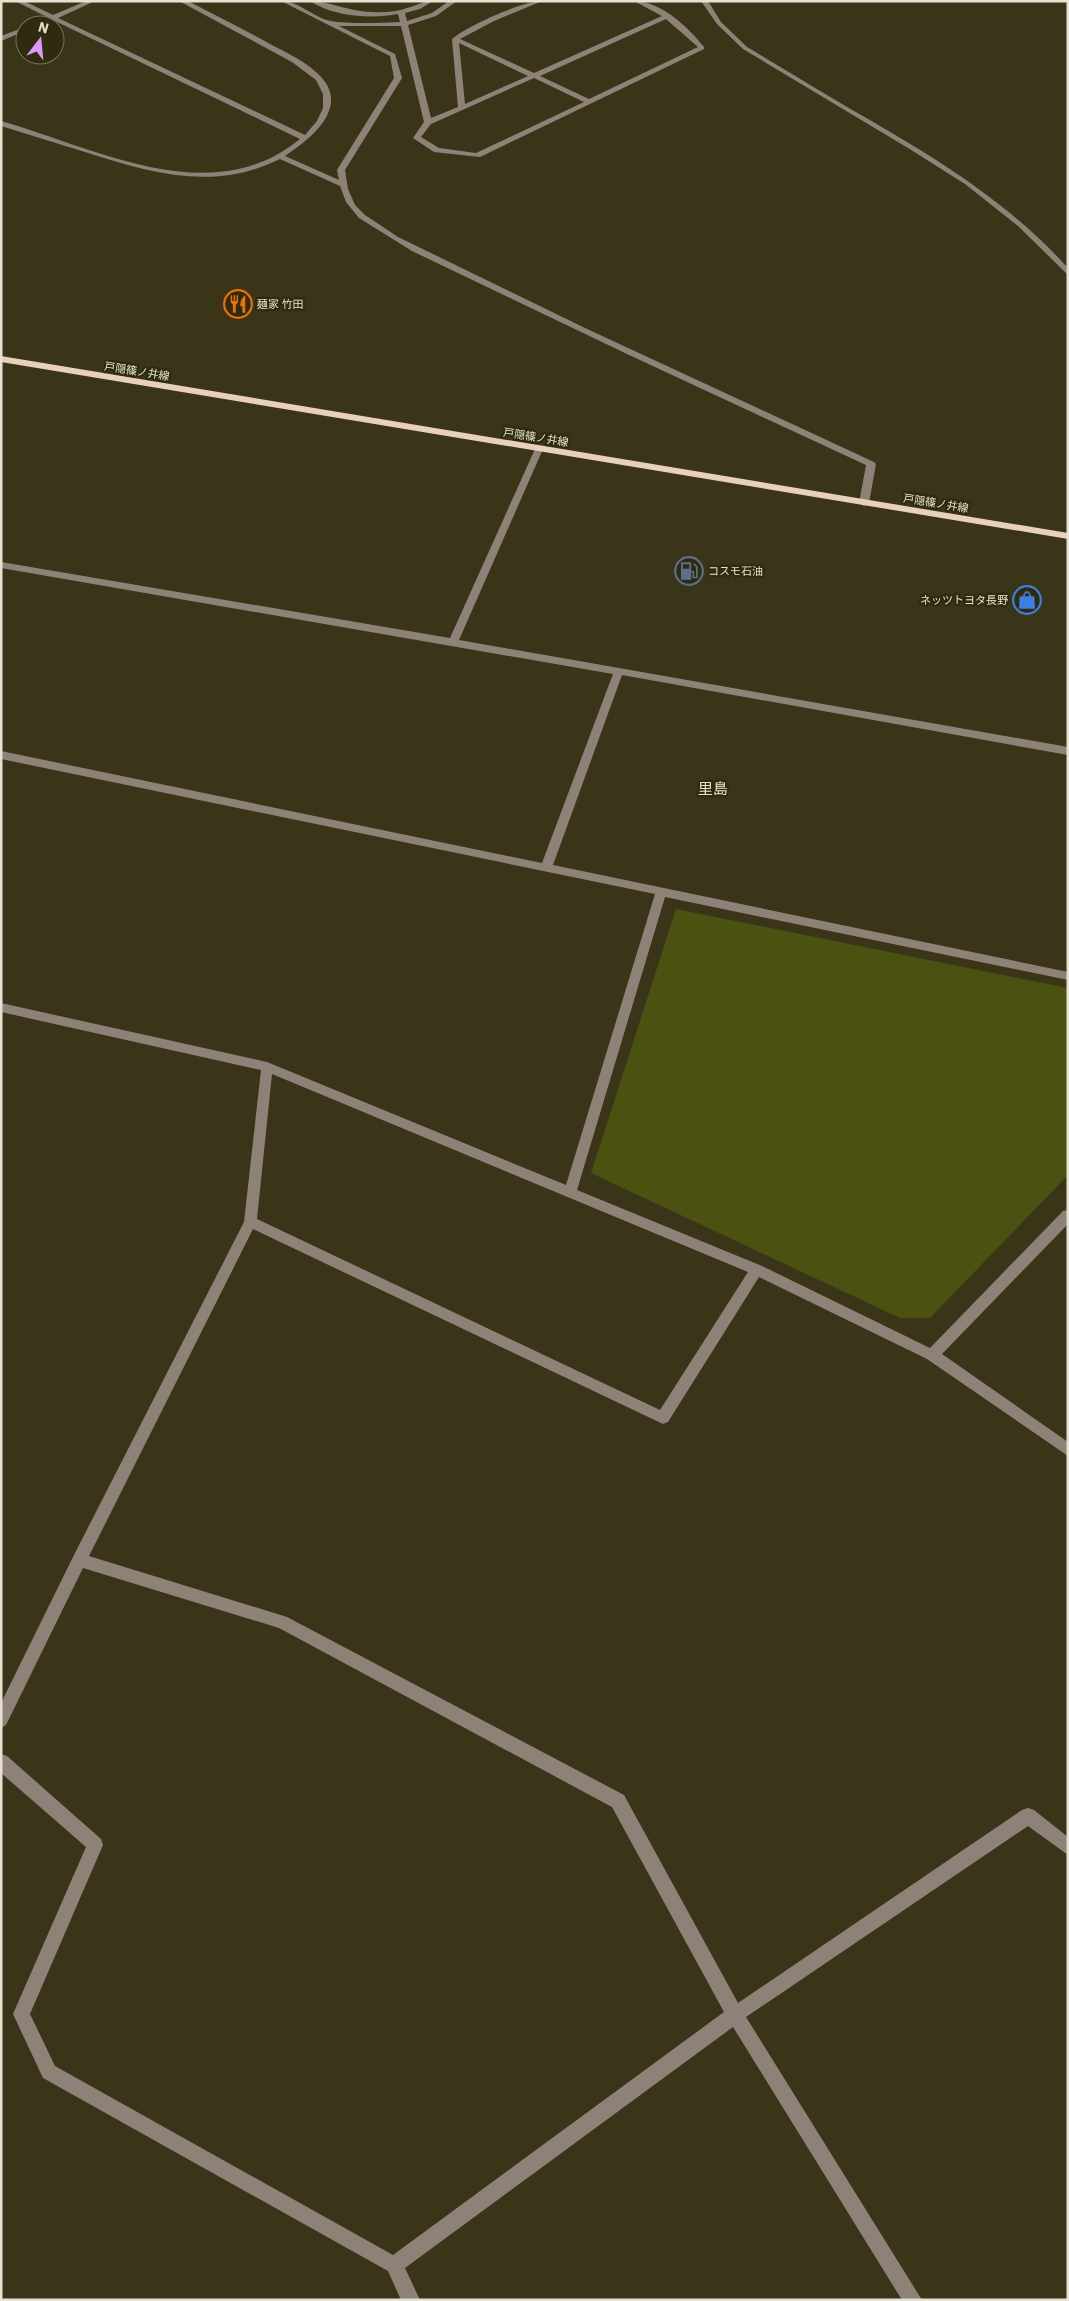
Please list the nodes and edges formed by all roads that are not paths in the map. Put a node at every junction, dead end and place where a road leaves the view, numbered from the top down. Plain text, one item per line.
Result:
1 (18, 1) edge
2 (92, 1) edge
3 (182, 1) edge
4 (284, 1) edge
5 (313, 1) edge
6 (430, 1) edge
7 (454, 1) edge
8 (539, 1) edge
9 (637, 1) edge
10 (704, 1) edge
11 (401, 11) junction
12 (46, 15) edge
13 (59, 15) edge
14 (665, 17) junction
15 (327, 23) junction
16 (404, 23) junction
17 (65, 24) edge
18 (15, 33) edge
19 (1, 39) edge
20 (455, 39) junction
21 (534, 76) junction
22 (588, 101) junction
23 (462, 108) junction
24 (428, 122) junction
25 (1, 123) edge
26 (305, 138) junction
27 (280, 156) junction
28 (343, 185) junction
29 (1068, 273) edge
30 (1, 359) edge
31 (539, 449) junction
32 (864, 503) junction
33 (1068, 536) edge
34 (1, 565) edge
35 (453, 642) junction
36 (619, 671) junction
37 (1068, 751) edge
38 (1, 755) edge
39 (546, 868) junction
40 (661, 892) junction
41 (1068, 976) edge
42 (1, 1007) edge
43 (267, 1067) junction
44 (570, 1193) junction
45 (1068, 1215) edge
46 (250, 1222) junction
47 (757, 1270) junction
48 (932, 1355) junction
49 (1068, 1450) edge
50 (79, 1560) junction
51 (1, 1720) edge
52 (1, 1762) edge
53 (1068, 1847) edge
54 (735, 2015) junction
55 (394, 2265) junction
56 (411, 2300) edge
57 (913, 2300) edge

1 - 12 street
2 - 13 street
3 - 26 street
4 - 15 street
5 - 11 street
6 - 11 street
7 - 16 street
8 - 20 street
9 - 14 street
10 - 29 street
11 - 16 street
14 - 21 street
14 - 22 street
15 - 16 street
15 - 28 street
16 - 24 street
17 - 26 street
18 - 19 street
20 - 21 street
20 - 23 street
21 - 22 street
21 - 23 street
22 - 24 street
23 - 24 street
25 - 27 street
26 - 27 street
27 - 28 street
28 - 32 street
30 - 31 main road, 戸隠篠ノ井線
31 - 32 main road, 戸隠篠ノ井線
31 - 35 street
32 - 33 main road, 戸隠篠ノ井線
34 - 35 street
35 - 36 street
36 - 37 street
36 - 39 street
38 - 39 street
39 - 40 street
40 - 41 street
40 - 44 street
42 - 43 street
43 - 44 street
43 - 46 street
44 - 47 street
45 - 48 street
46 - 47 street
46 - 50 street
47 - 48 street
48 - 49 street
50 - 51 street
50 - 54 street
52 - 55 street
53 - 54 street
54 - 55 street
54 - 57 street
55 - 56 street

